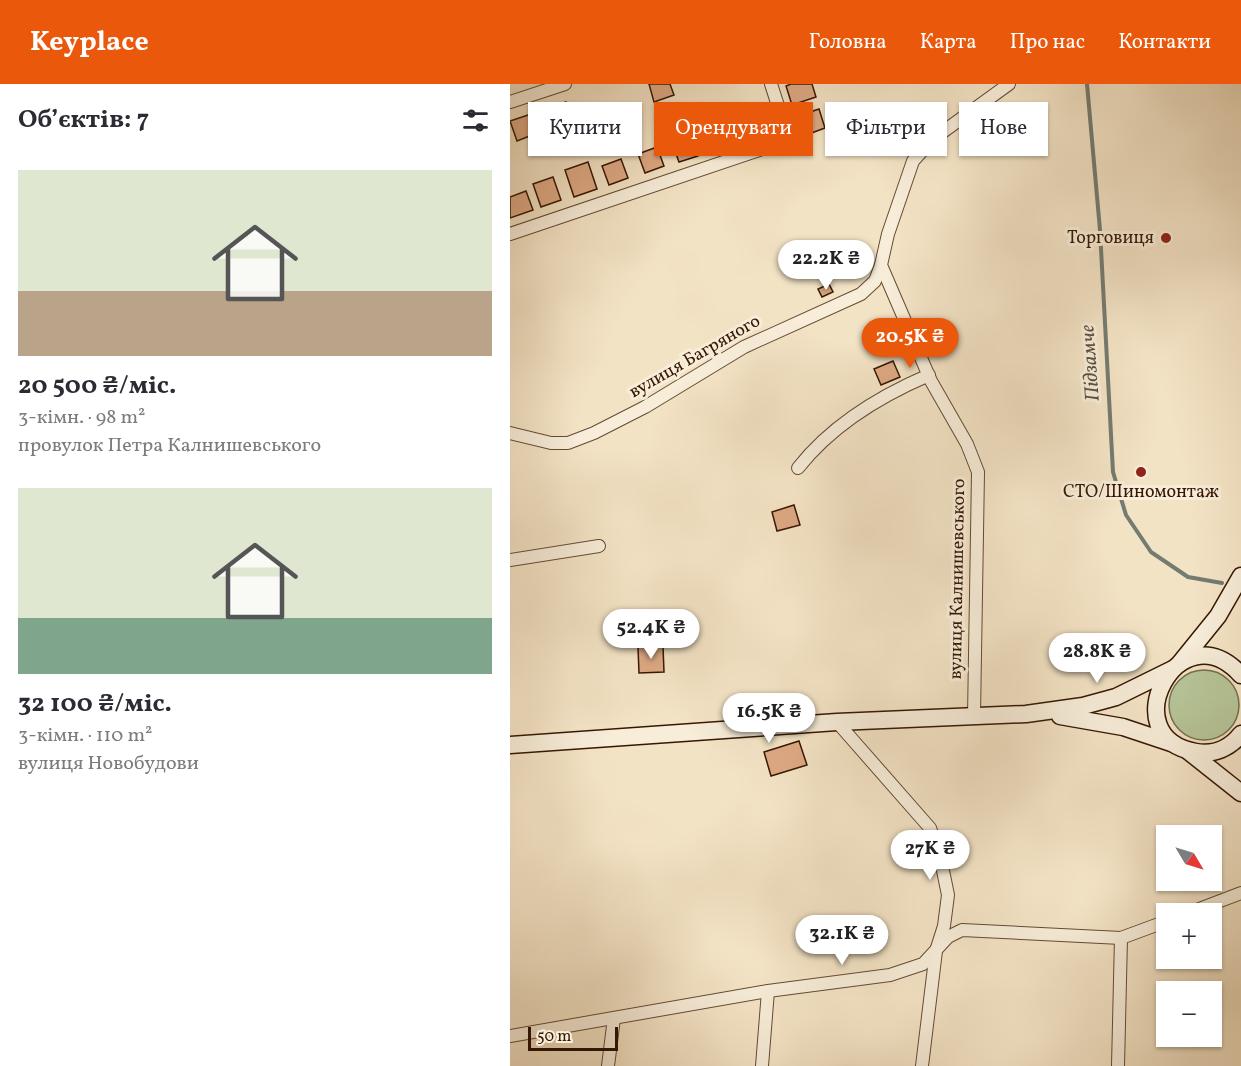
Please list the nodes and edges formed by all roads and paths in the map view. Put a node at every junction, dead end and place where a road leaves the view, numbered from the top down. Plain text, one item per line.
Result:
1 (565, 84) edge
2 (771, 84) edge
3 (1009, 84) edge
4 (510, 102) edge
5 (510, 234) edge
6 (881, 265) junction
7 (929, 375) junction
8 (510, 433) edge
9 (798, 468) dead end
10 (599, 546) dead end
11 (510, 560) edge
12 (1241, 576) edge
13 (1176, 666) junction
14 (1241, 675) edge
15 (1026, 714) junction
16 (974, 716) junction
17 (837, 722) junction
18 (1241, 734) edge
19 (510, 745) edge
20 (1182, 747) junction
21 (1241, 793) edge
22 (1241, 893) edge
23 (1215, 903) edge
24 (1156, 925) edge
25 (1121, 938) junction
26 (936, 951) junction
27 (768, 991) junction
28 (614, 1018) junction
29 (510, 1036) edge
30 (608, 1066) edge
31 (762, 1066) edge
32 (922, 1066) edge
33 (1118, 1066) edge

1 - 4 street
2 - 5 street
3 - 6 street
6 - 7 street, вулиця Калнишевського
6 - 8 street, вулиця Багряного
7 - 9 street
7 - 16 street, вулиця Калнишевського
10 - 11 street
12 - 13 main road
13 - 14 main road
13 - 15 main road
13 - 20 main road
15 - 16 main road
15 - 20 main road
16 - 17 main road
17 - 19 main road
17 - 26 street
18 - 20 main road
20 - 21 main road
22 - 23 street
24 - 25 street
25 - 26 street
25 - 33 street
26 - 27 street
26 - 32 street
27 - 28 street
27 - 31 street
28 - 29 street
28 - 30 street

